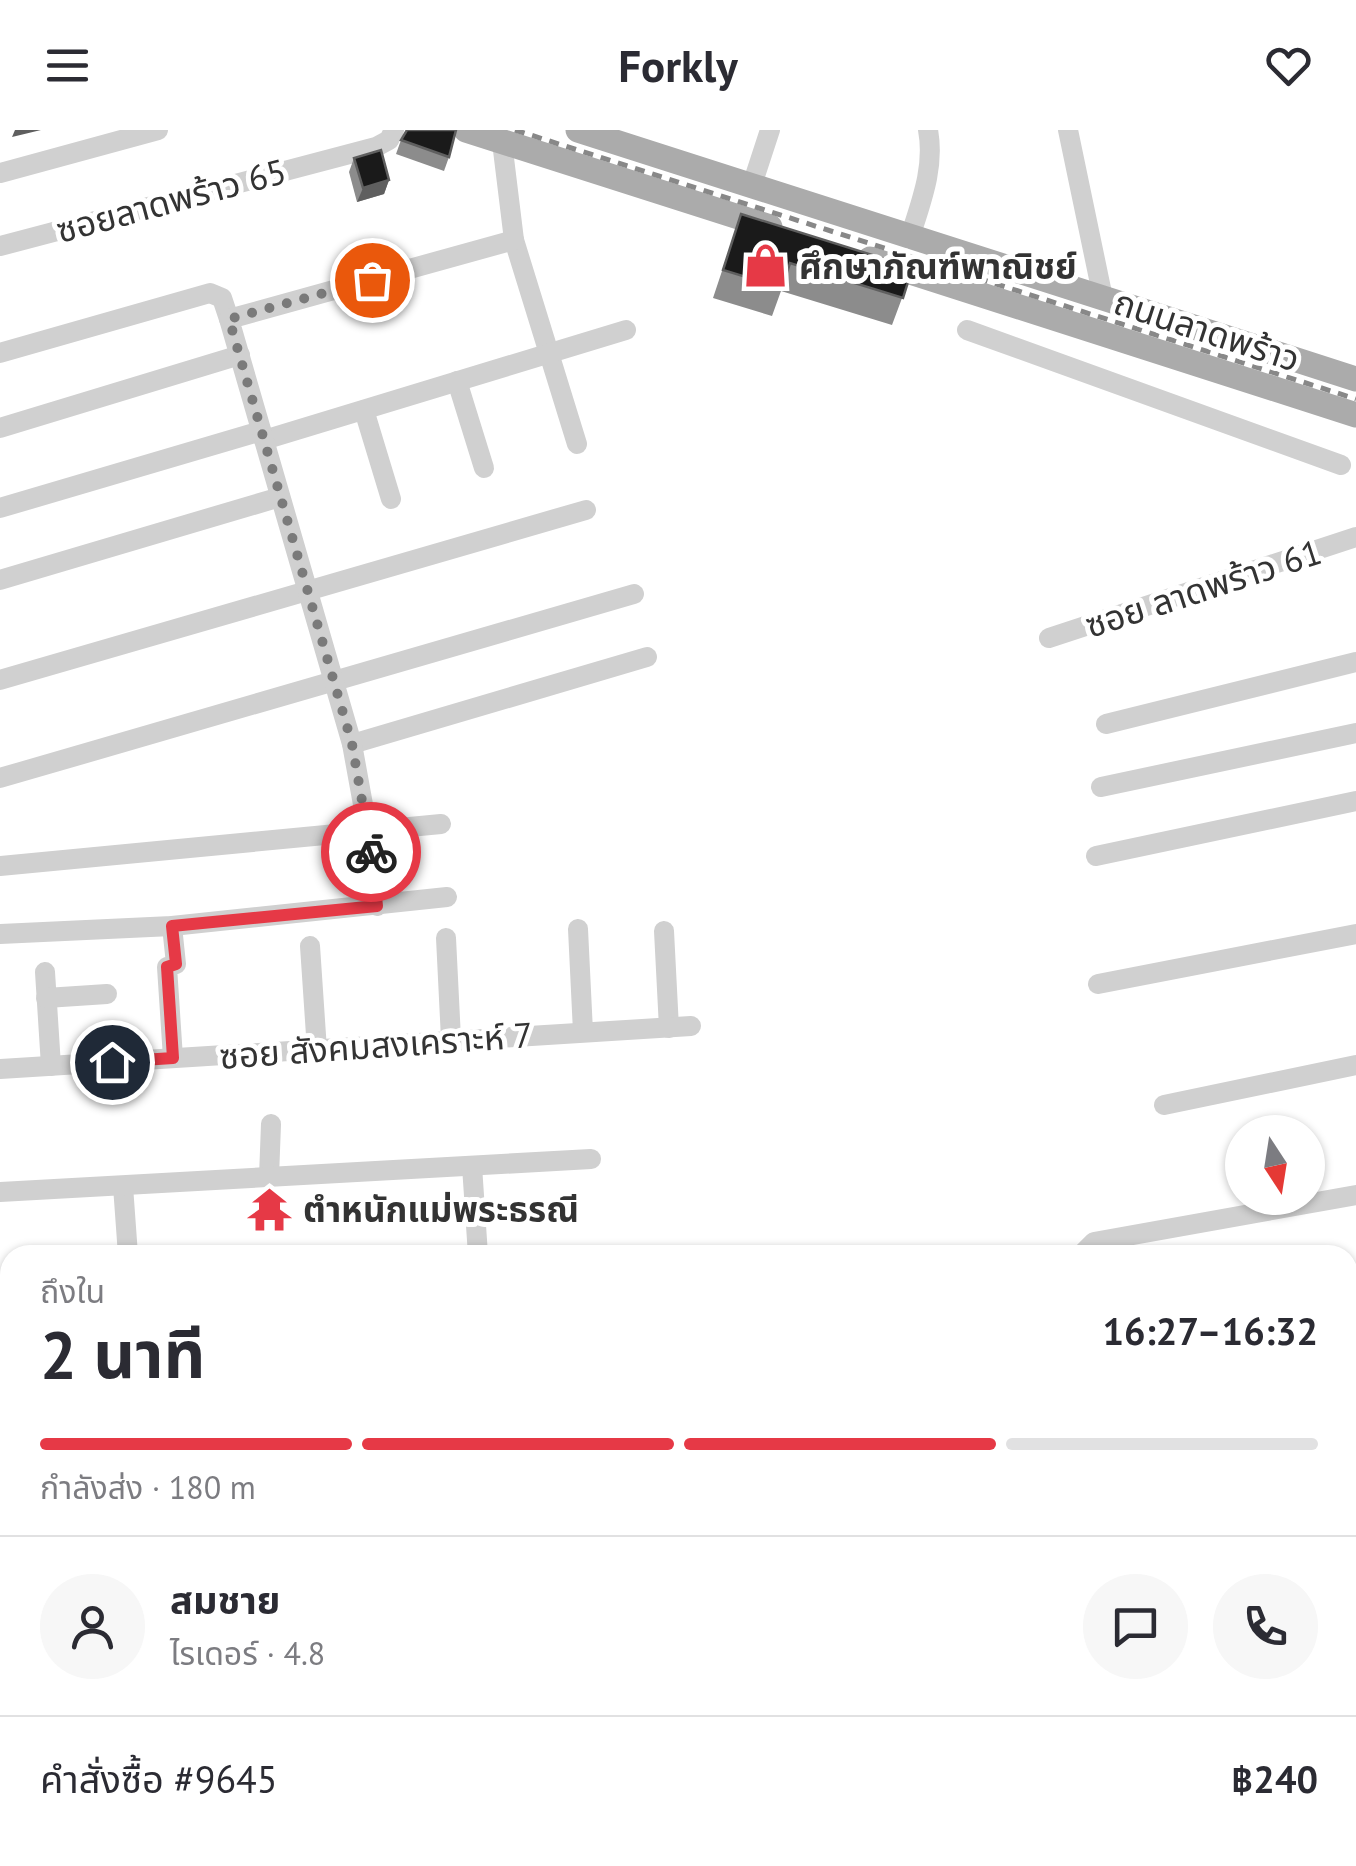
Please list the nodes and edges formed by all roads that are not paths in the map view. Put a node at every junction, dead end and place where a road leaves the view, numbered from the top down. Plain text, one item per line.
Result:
1 (158, 130) edge
2 (394, 130) edge
3 (466, 130) edge
4 (578, 130) edge
5 (770, 130) edge
6 (928, 130) edge
7 (1068, 130) edge
8 (611, 135) edge
9 (502, 142) junction
10 (0, 173) edge
11 (752, 186) junction
12 (795, 235) edge
13 (910, 236) junction
14 (514, 240) junction
15 (0, 246) edge
16 (850, 252) edge
17 (1103, 298) junction
18 (229, 319) junction
19 (626, 330) dead end
20 (967, 330) dead end
21 (1095, 330) junction
22 (549, 352) junction
23 (0, 354) edge
24 (240, 355) junction
25 (1356, 379) edge
26 (457, 381) junction
27 (364, 410) junction
28 (1356, 415) edge
29 (0, 428) edge
30 (263, 436) junction
31 (577, 444) dead end
32 (1341, 465) dead end
33 (484, 468) dead end
34 (280, 496) junction
35 (391, 499) dead end
36 (0, 508) edge
37 (586, 510) dead end
38 (1356, 537) edge
39 (0, 580) edge
40 (306, 588) junction
41 (634, 594) dead end
42 (1049, 638) dead end
43 (647, 658) dead end
44 (1356, 662) edge
45 (0, 680) edge
46 (332, 684) junction
47 (1106, 724) dead end
48 (1356, 733) edge
49 (352, 744) junction
50 (0, 778) edge
51 (1100, 787) dead end
52 (1356, 801) edge
53 (441, 824) dead end
54 (368, 832) junction
55 (1096, 856) dead end
56 (0, 866) edge
57 (447, 897) dead end
58 (377, 906) junction
59 (172, 926) junction
60 (578, 929) dead end
61 (664, 931) dead end
62 (0, 934) edge
63 (1356, 934) edge
64 (446, 938) dead end
65 (310, 946) dead end
66 (45, 972) dead end
67 (1098, 984) dead end
68 (106, 994) dead end
69 (46, 998) junction
70 (692, 1026) dead end
71 (669, 1028) junction
72 (583, 1032) junction
73 (451, 1040) junction
74 (317, 1050) junction
75 (173, 1058) junction
76 (1356, 1065) edge
77 (50, 1066) junction
78 (0, 1070) edge
79 (1164, 1105) dead end
80 (270, 1124) dead end
81 (591, 1159) dead end
82 (472, 1166) junction
83 (269, 1177) junction
84 (123, 1186) junction
85 (0, 1192) edge
86 (1356, 1195) edge
87 (127, 1245) edge
88 (477, 1245) edge
89 (1091, 1245) edge

1 - 10 street
2 - 15 street, ซอยลาดพร้าว 65
3 - 9 main road
4 - 8 main road, ถนนลาดพร้าว
5 - 11 street
6 - 13 street
7 - 17 street
8 - 11 main road, ถนนลาดพร้าว
9 - 12 main road
9 - 14 street
11 - 13 main road, ถนนลาดพร้าว
13 - 17 main road, ถนนลาดพร้าว
14 - 18 street
14 - 22 street
16 - 21 main road, ถนนลาดพร้าว
17 - 21 main road
17 - 25 main road, ถนนลาดพร้าว
18 - 23 street
18 - 24 street
19 - 22 street
20 - 32 street
21 - 28 main road, ถนนลาดพร้าว
22 - 26 street
22 - 31 street
24 - 29 street
24 - 30 street
26 - 27 street
26 - 33 street
27 - 30 street
27 - 35 street
30 - 34 street
30 - 36 street
34 - 39 street
34 - 40 street
37 - 40 street
38 - 42 street, ซอย ลาดพร้าว 61
40 - 45 street
40 - 46 street
41 - 46 street
43 - 49 street
44 - 47 street
46 - 49 street
46 - 50 street
48 - 51 street
49 - 54 street
52 - 55 street
53 - 54 street
54 - 56 street
54 - 58 street
57 - 58 street
58 - 59 street
59 - 62 street
59 - 75 street
60 - 72 street
61 - 71 street
63 - 67 street
64 - 73 street
65 - 74 street
66 - 69 street
68 - 69 street
69 - 77 street
70 - 71 street, ซอย สังคมสงเคราะห์ 7
71 - 72 street, ซอย สังคมสงเคราะห์ 7
72 - 73 street, ซอย สังคมสงเคราะห์ 7
73 - 74 street, ซอย สังคมสงเคราะห์ 7
74 - 75 street, ซอย สังคมสงเคราะห์ 7
75 - 77 street, ซอย สังคมสงเคราะห์ 7
76 - 79 street
77 - 78 street, ซอย สังคมสงเคราะห์ 7
80 - 83 street
81 - 82 street
82 - 83 street
82 - 88 street
83 - 84 street
84 - 85 street
84 - 87 street
86 - 89 street

